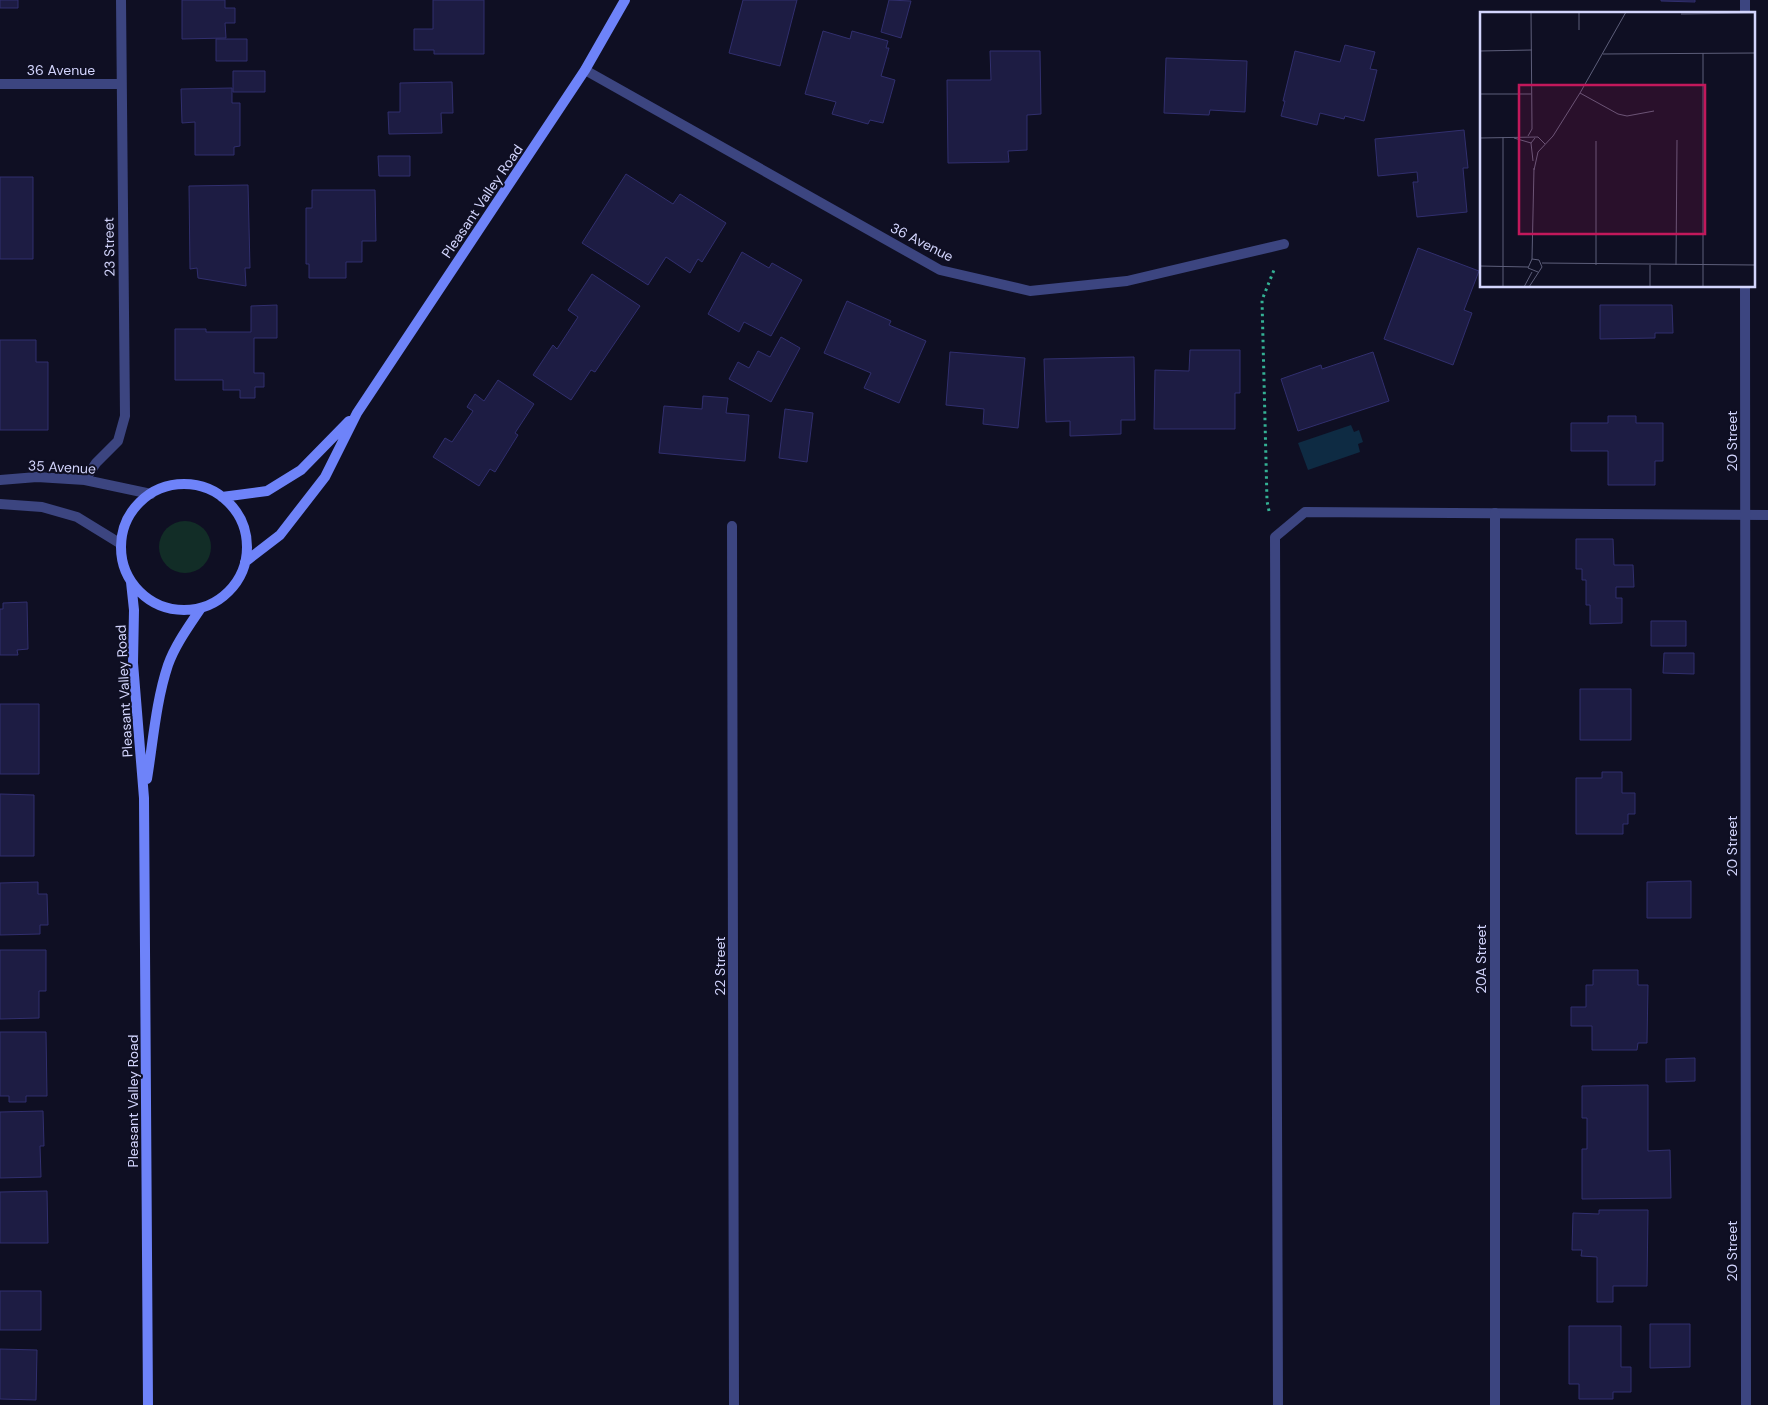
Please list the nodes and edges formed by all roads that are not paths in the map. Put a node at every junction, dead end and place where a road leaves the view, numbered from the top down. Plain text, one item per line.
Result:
1 (121, 0) edge
2 (625, 0) edge
3 (585, 70) junction
4 (0, 84) edge
5 (121, 84) junction
6 (1284, 244) road end
7 (1745, 288) edge
8 (357, 414) junction
9 (0, 480) edge
10 (85, 480) junction
11 (151, 494) junction
12 (222, 497) junction
13 (0, 504) edge
14 (1495, 512) junction
15 (1768, 515) edge
16 (1745, 516) junction
17 (732, 526) dead end
18 (121, 544) junction
19 (246, 562) junction
20 (131, 582) junction
21 (201, 608) junction
22 (144, 798) junction
23 (148, 1405) edge
24 (734, 1405) edge
25 (1278, 1405) edge
26 (1495, 1405) edge
27 (1746, 1405) edge

1 - 5 street, 23 Street
2 - 3 street, Pleasant Valley Road
3 - 6 street, 36 Avenue
3 - 8 street, Pleasant Valley Road
4 - 5 street, 36 Avenue
5 - 10 street, 23 Street
7 - 16 street, 20 Street
8 - 12 street, Pleasant Valley Road
8 - 19 street, Pleasant Valley Road
9 - 10 street, 35 Avenue
10 - 11 street, 35 Avenue
11 - 12 street
11 - 18 street
12 - 19 street
13 - 18 street
14 - 16 street
14 - 25 street
14 - 26 street, 20A Street
15 - 16 street
16 - 27 street, 20 Street
17 - 24 street, 22 Street
18 - 20 street
19 - 21 street
20 - 21 street
20 - 22 street, Pleasant Valley Road
21 - 22 street, Pleasant Valley Road
22 - 23 street, Pleasant Valley Road

